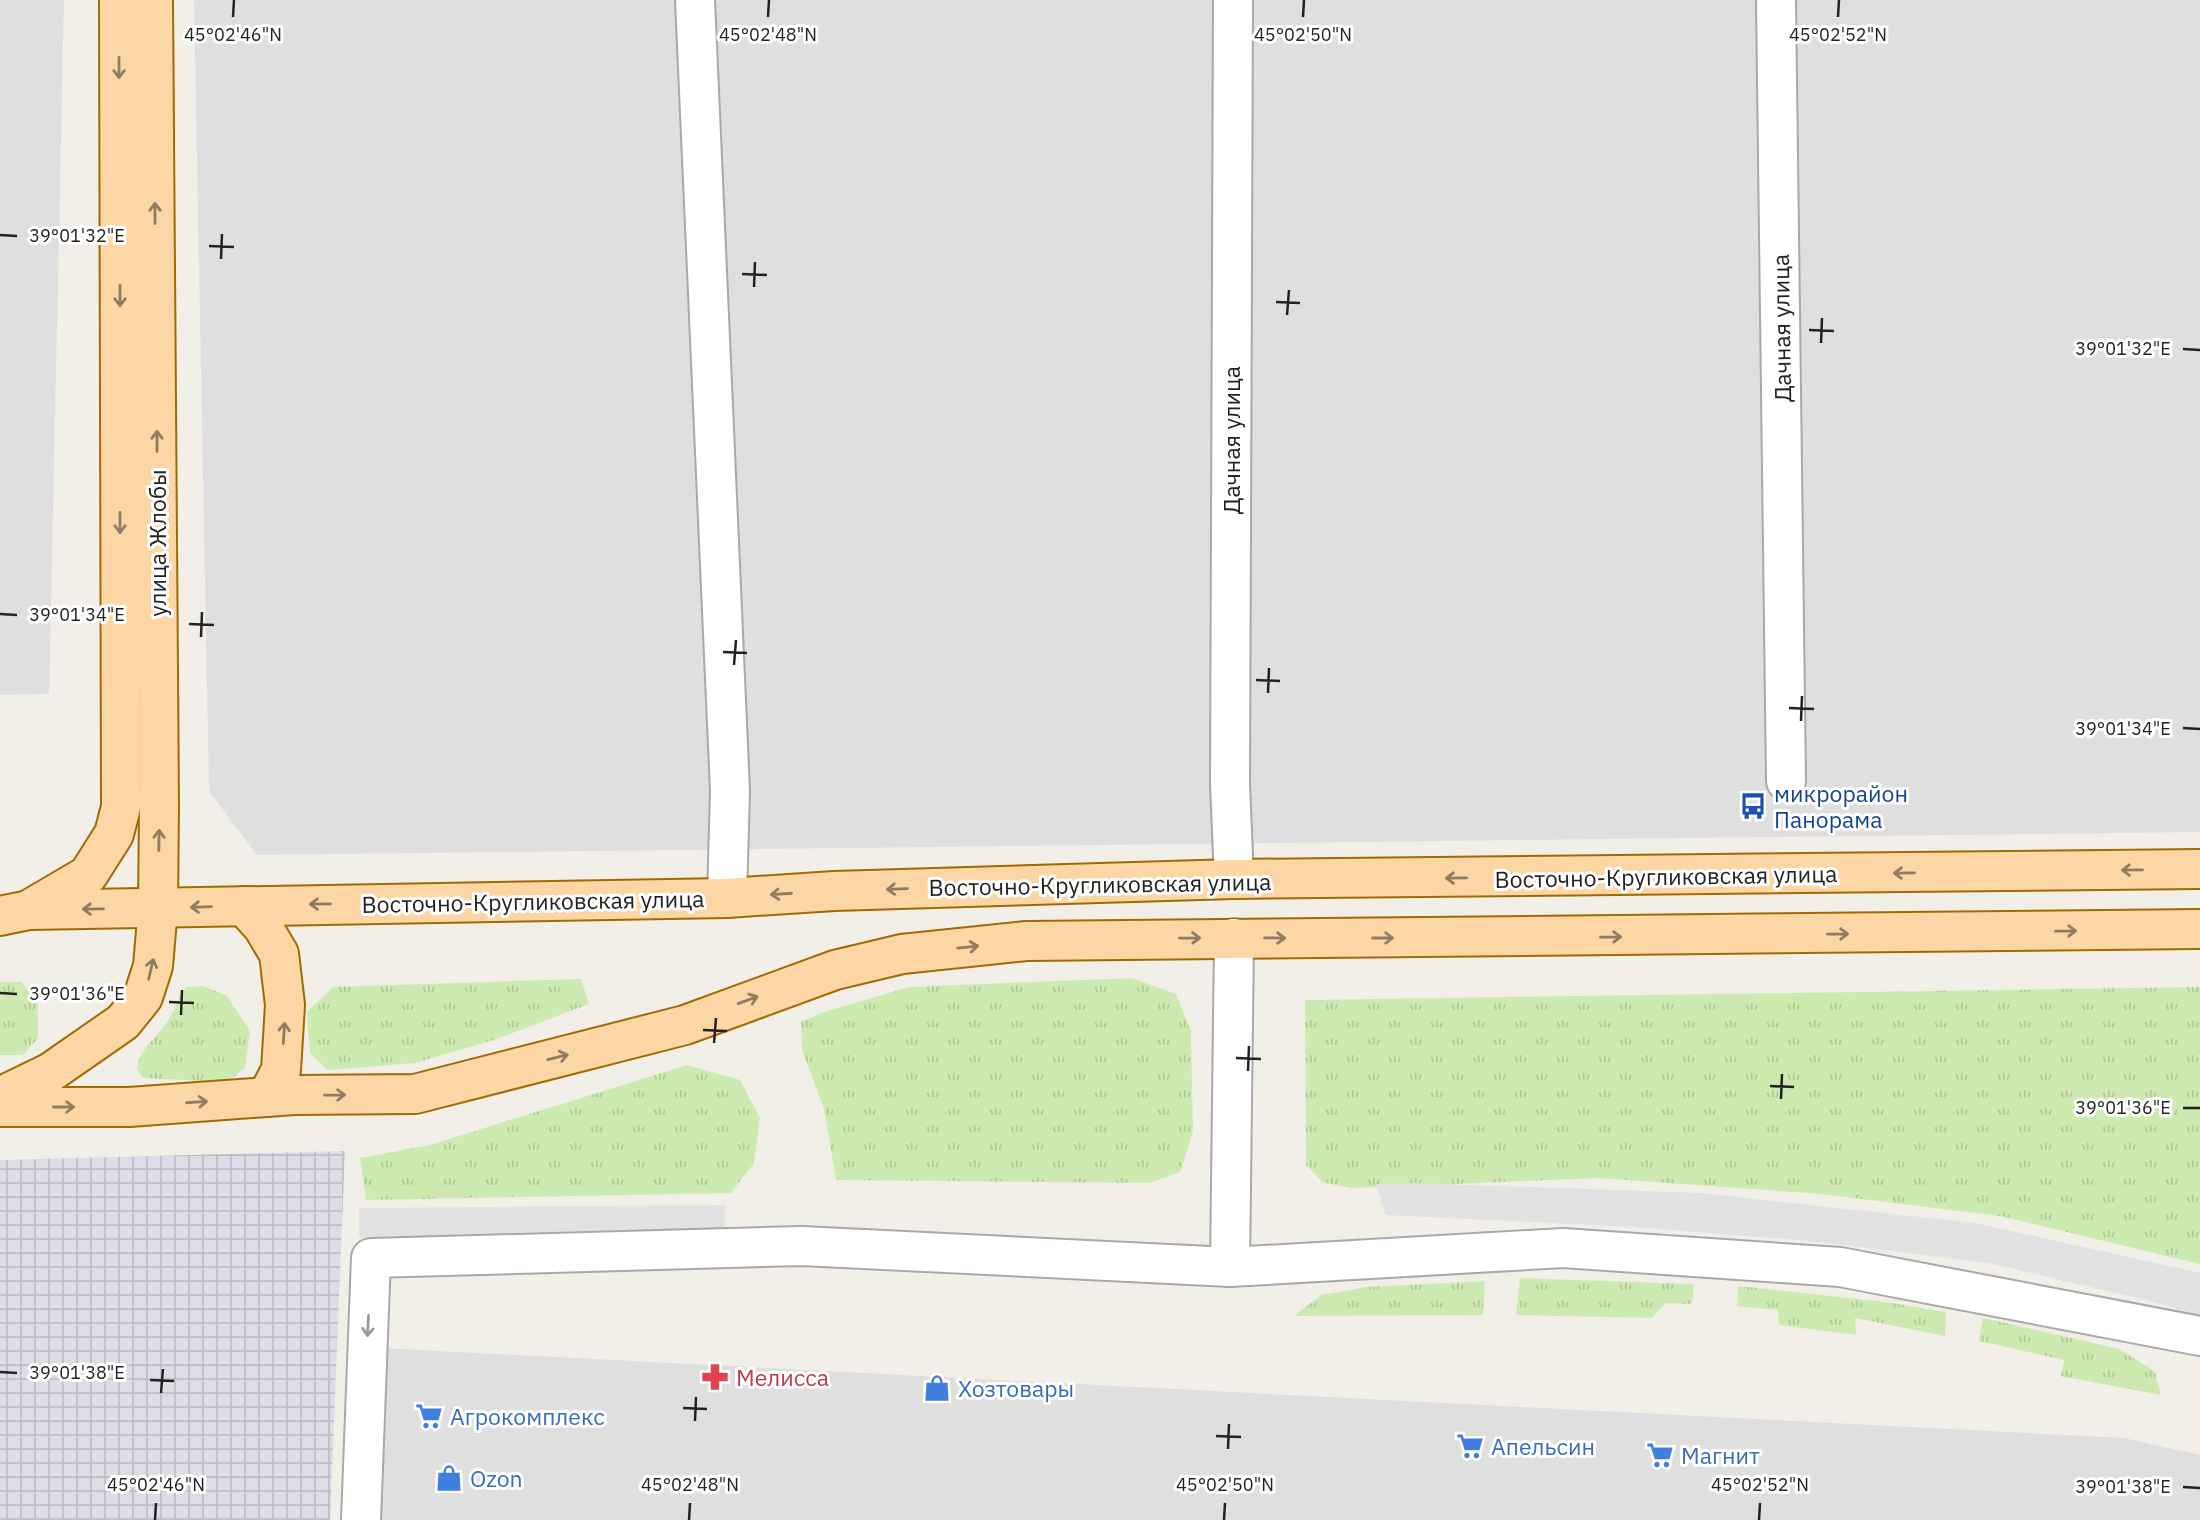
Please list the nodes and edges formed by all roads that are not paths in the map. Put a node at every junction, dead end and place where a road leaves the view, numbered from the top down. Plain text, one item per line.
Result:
1 (119, 0) edge
2 (153, 0) edge
3 (695, 0) edge
4 (1233, 0) edge
5 (1776, 0) edge
6 (1786, 781) dead end
7 (2200, 869) edge
8 (1234, 879) junction
9 (727, 898) junction
10 (244, 906) junction
11 (158, 908) junction
12 (14, 913) edge
13 (2200, 929) edge
14 (1234, 938) junction
15 (0, 1097) edge
16 (267, 1097) junction
17 (0, 1107) edge
18 (1230, 1267) junction
19 (2200, 1336) edge
20 (361, 1520) edge

1 -> 12 main road, улица Жлобы
11 -> 2 main road, улица Жлобы
3 - 9 street
4 - 8 street, Дачная улица
5 - 6 street, Дачная улица
7 -> 8 main road, Восточно-Кругликовская улица
8 -> 9 main road, Восточно-Кругликовская улица
9 -> 10 main road, Восточно-Кругликовская улица
10 -> 11 main road, Восточно-Кругликовская улица
16 -> 10 main road
11 -> 12 main road, Восточно-Кругликовская улица
15 -> 11 main road, улица Жлобы
14 -> 13 main road
16 -> 14 main road
14 - 18 street
17 -> 16 main road
18 - 19 street
18 -> 20 street

